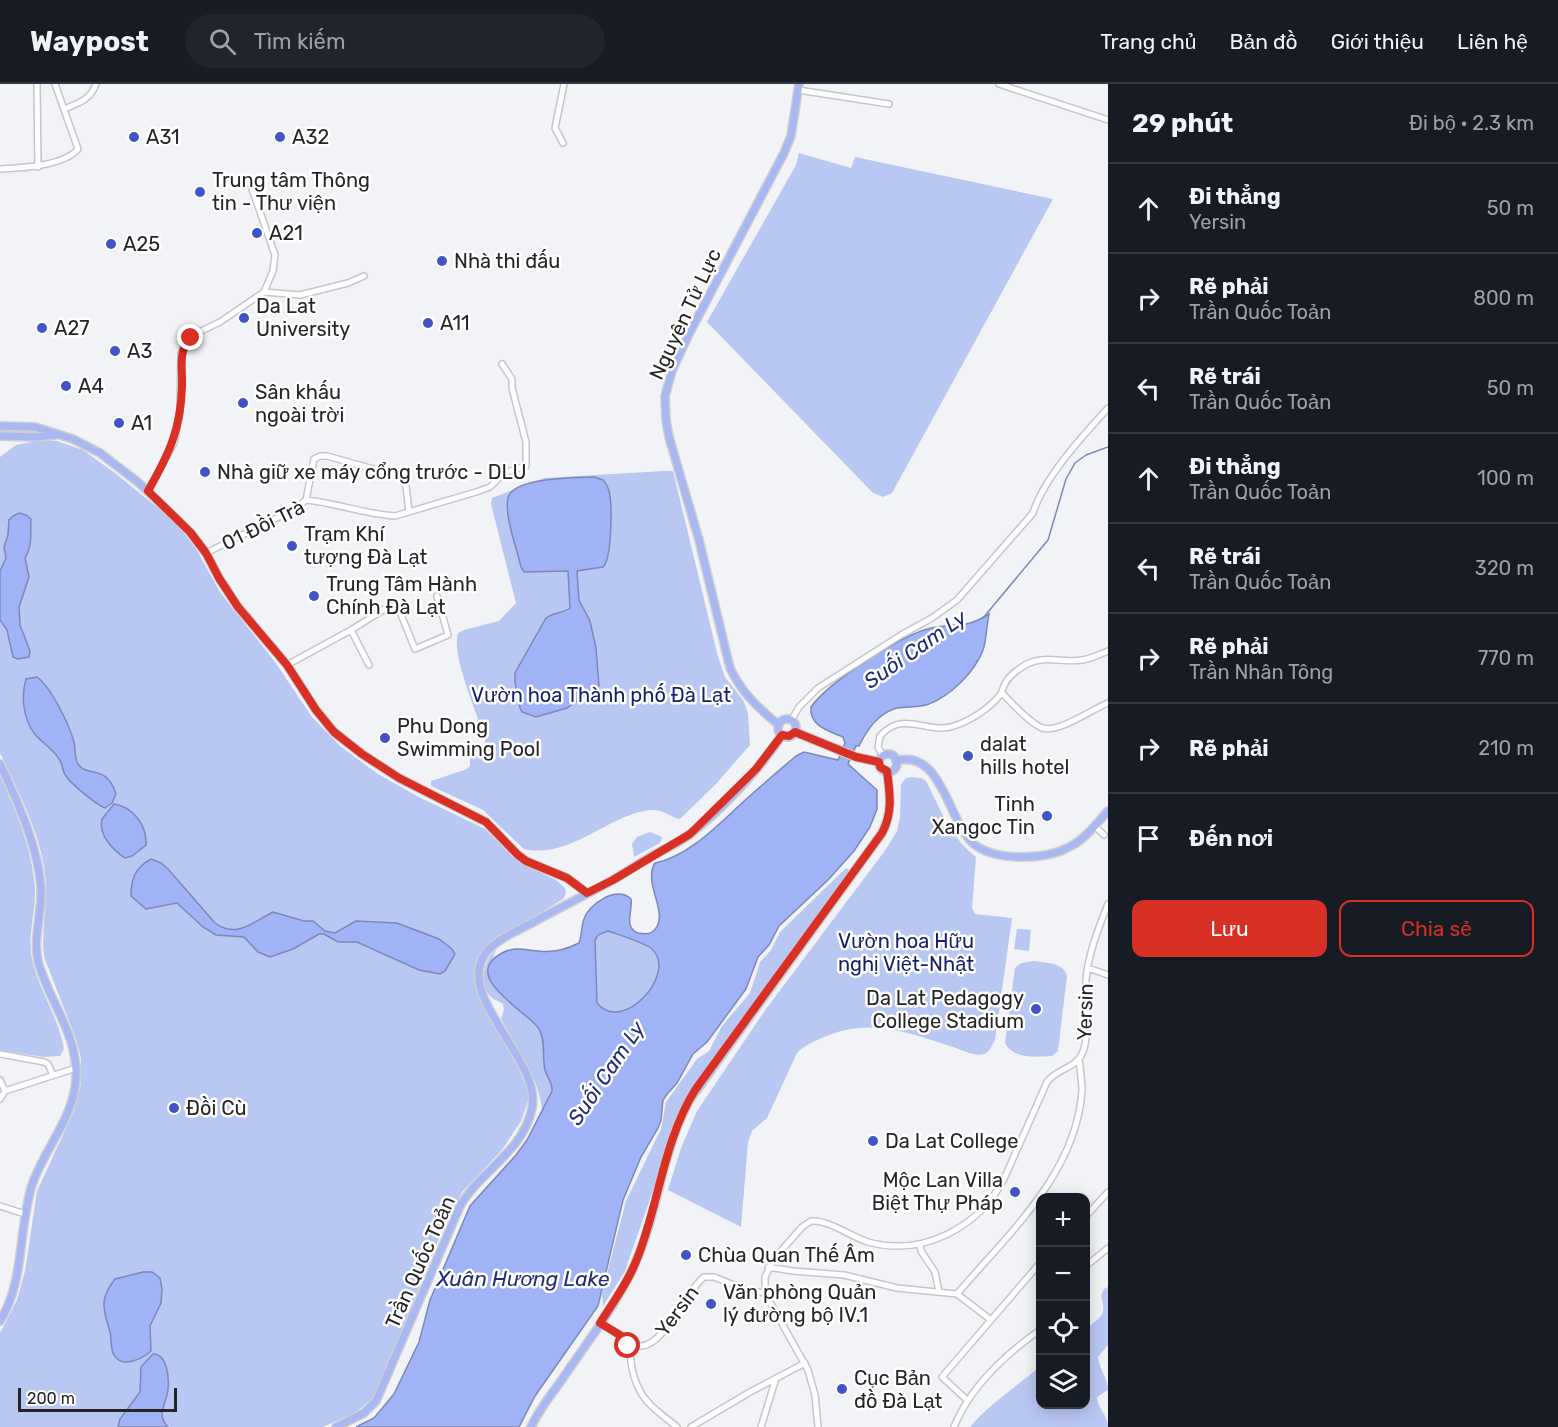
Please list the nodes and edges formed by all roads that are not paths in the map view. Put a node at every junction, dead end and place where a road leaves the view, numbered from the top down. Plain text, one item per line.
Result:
1 (37, 84) edge
2 (55, 84) edge
3 (96, 84) edge
4 (564, 84) edge
5 (999, 84) edge
6 (799, 87) edge
7 (889, 104) dead end
8 (64, 109) junction
9 (1108, 120) edge
10 (563, 143) dead end
11 (38, 167) junction
12 (0, 168) edge
13 (251, 186) dead end
14 (364, 276) dead end
15 (264, 292) junction
16 (502, 364) dead end
17 (1108, 408) edge
18 (0, 426) edge
19 (61, 435) junction
20 (0, 436) edge
21 (148, 491) junction
22 (306, 500) junction
23 (409, 512) junction
24 (206, 553) junction
25 (437, 596) dead end
26 (351, 630) junction
27 (1108, 651) edge
28 (287, 665) junction
29 (369, 665) dead end
30 (1002, 693) junction
31 (1108, 703) edge
32 (791, 721) junction
33 (779, 725) junction
34 (795, 732) junction
35 (782, 735) junction
36 (881, 759) junction
37 (896, 761) junction
38 (0, 764) edge
39 (887, 771) junction
40 (1108, 811) edge
41 (1095, 826) junction
42 (1104, 835) dead end
43 (587, 893) junction
44 (1108, 904) edge
45 (1088, 968) junction
46 (1108, 975) edge
47 (0, 1054) edge
48 (1080, 1059) junction
49 (76, 1068) junction
50 (53, 1075) junction
51 (0, 1080) edge
52 (5, 1090) junction
53 (0, 1099) edge
54 (1108, 1192) edge
55 (1043, 1193) edge
56 (1036, 1203) edge
57 (0, 1206) edge
58 (1090, 1212) edge
59 (25, 1214) junction
60 (920, 1244) junction
61 (1108, 1248) edge
62 (1090, 1262) edge
63 (768, 1267) junction
64 (1036, 1268) edge
65 (939, 1292) junction
66 (766, 1293) junction
67 (957, 1294) junction
68 (991, 1320) junction
69 (0, 1321) edge
70 (600, 1323) junction
71 (1036, 1334) edge
72 (624, 1339) junction
73 (805, 1363) junction
74 (776, 1378) junction
75 (967, 1400) junction
76 (336, 1427) edge
77 (531, 1427) edge
78 (677, 1427) edge
79 (691, 1427) edge
80 (761, 1427) edge
81 (818, 1427) edge
82 (954, 1427) edge

1 - 11 street
2 - 8 street
3 - 8 street
4 - 10 street
5 - 9 street
6 - 7 street
6 - 33 main road, Nguyên Tử Lực
8 - 11 street
11 - 12 street
13 - 15 street
14 - 15 street
15 - 21 street
16 - 23 street, 01 Đồi Trà
17 - 32 street
18 - 19 main road
19 - 20 main road
19 - 21 main road
21 - 24 main road
22 - 23 street, 01 Đồi Trà
22 - 23 street
22 - 24 street, 01 Đồi Trà
24 - 28 main road
25 - 26 street
26 - 28 street
26 - 29 street
27 - 30 street
28 - 43 main road
30 - 31 street
30 - 36 street
32 - 33 main road
32 - 34 main road
33 - 35 main road
34 - 35 main road
34 - 36 main road
35 - 43 main road, Trần Quốc Toản
36 - 37 main road
36 - 39 main road
37 - 39 main road
37 - 41 main road
38 - 49 main road
39 - 70 main road
40 - 41 main road
41 - 42 street
43 - 76 main road, Trần Quốc Toản
44 - 45 street, Yersin
45 - 46 street
45 - 48 street, Yersin
47 - 50 street
48 - 55 street
48 - 60 street, Yersin
49 - 50 street
49 - 59 main road
50 - 52 street
51 - 52 street
52 - 53 street
54 - 58 street
56 - 67 street
57 - 59 street
59 - 69 main road
60 - 63 street, Yersin
60 - 65 street
61 - 62 street
63 - 65 street
63 - 66 street
64 - 68 street
65 - 67 street
66 - 72 street, Yersin
66 - 73 street
67 - 68 street
68 - 75 street
70 - 72 street, Yersin
70 - 77 main road
71 - 75 street
72 - 78 street, Yersin
73 - 74 street
73 - 81 street
74 - 79 street
74 - 80 street
75 - 82 street

